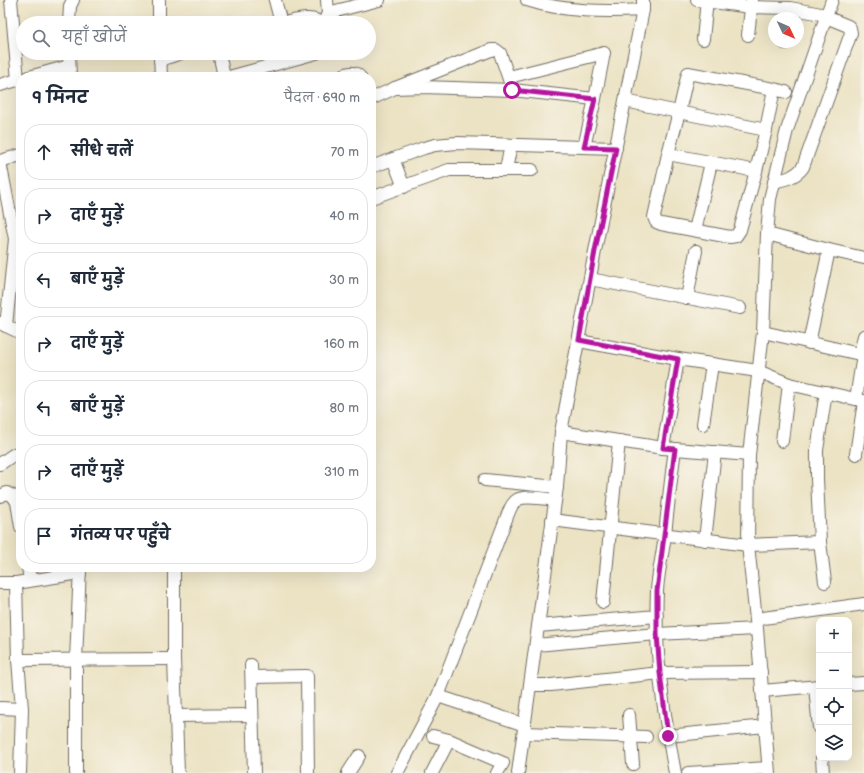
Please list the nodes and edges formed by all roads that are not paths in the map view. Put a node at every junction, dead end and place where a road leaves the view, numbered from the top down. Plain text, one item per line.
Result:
1 (11, 0) edge
2 (73, 0) edge
3 (159, 0) edge
4 (275, 0) edge
5 (327, 0) edge
6 (378, 0) edge
7 (527, 0) edge
8 (704, 0) edge
9 (832, 0) edge
10 (752, 4) edge
11 (643, 5) edge
12 (790, 9) edge
13 (69, 16) edge
14 (159, 16) edge
15 (279, 16) edge
16 (325, 16) edge
17 (335, 16) edge
18 (826, 16) junction
19 (16, 33) edge
20 (748, 35) dead end
21 (703, 39) dead end
22 (20, 60) edge
23 (69, 60) edge
24 (160, 60) edge
25 (220, 60) edge
26 (291, 60) edge
27 (22, 72) edge
28 (69, 72) edge
29 (161, 72) edge
30 (223, 72) edge
31 (247, 72) edge
32 (509, 77) junction
33 (16, 81) edge
34 (0, 85) edge
35 (395, 88) junction
36 (774, 89) junction
37 (512, 90) junction
38 (786, 92) dead end
39 (376, 97) edge
40 (595, 99) junction
41 (625, 101) junction
42 (679, 112) junction
43 (766, 130) junction
44 (511, 144) junction
45 (584, 147) junction
46 (616, 148) junction
47 (668, 154) junction
48 (16, 156) edge
49 (393, 159) junction
50 (0, 161) edge
51 (710, 163) junction
52 (376, 165) edge
53 (506, 169) junction
54 (532, 170) dead end
55 (756, 171) junction
56 (774, 182) junction
57 (404, 187) junction
58 (376, 196) edge
59 (695, 230) junction
60 (767, 234) junction
61 (16, 235) edge
62 (830, 250) junction
63 (696, 251) dead end
64 (16, 255) edge
65 (864, 258) edge
66 (590, 280) junction
67 (687, 298) junction
68 (740, 308) dead end
69 (3, 325) edge
70 (16, 331) edge
71 (763, 332) junction
72 (864, 336) edge
73 (579, 340) junction
74 (809, 343) junction
75 (862, 355) edge
76 (678, 359) junction
77 (712, 364) junction
78 (758, 371) junction
79 (789, 384) junction
80 (826, 392) junction
81 (861, 401) edge
82 (703, 424) dead end
83 (561, 432) junction
84 (619, 441) junction
85 (782, 441) dead end
86 (669, 449) junction
87 (715, 452) junction
88 (16, 454) edge
89 (856, 454) dead end
90 (749, 455) junction
91 (0, 464) edge
92 (485, 480) dead end
93 (557, 487) junction
94 (0, 496) edge
95 (16, 500) edge
96 (555, 500) junction
97 (552, 520) junction
98 (610, 528) junction
99 (665, 534) junction
100 (705, 540) junction
101 (820, 542) junction
102 (748, 545) junction
103 (29, 572) edge
104 (70, 572) edge
105 (80, 572) edge
106 (174, 572) edge
107 (30, 580) junction
108 (825, 582) dead end
109 (0, 583) edge
110 (16, 583) junction
111 (604, 602) dead end
112 (864, 604) edge
113 (657, 616) junction
114 (757, 624) junction
115 (538, 626) junction
116 (657, 634) junction
117 (536, 645) junction
118 (174, 659) junction
119 (18, 660) junction
120 (76, 660) junction
121 (251, 665) dead end
122 (761, 672) junction
123 (660, 673) junction
124 (252, 678) junction
125 (864, 683) edge
126 (852, 684) edge
127 (530, 685) junction
128 (816, 687) edge
129 (817, 689) edge
130 (762, 691) junction
131 (438, 696) junction
132 (0, 708) edge
133 (22, 709) junction
134 (252, 715) junction
135 (629, 715) dead end
136 (176, 716) junction
137 (819, 725) edge
138 (765, 726) junction
139 (524, 729) junction
140 (433, 736) dead end
141 (631, 736) junction
142 (668, 736) junction
143 (646, 737) dead end
144 (449, 740) junction
145 (359, 756) dead end
146 (822, 761) edge
147 (633, 764) dead end
148 (769, 770) edge
149 (20, 773) edge
150 (76, 773) edge
151 (178, 773) edge
152 (254, 773) edge
153 (308, 773) edge
154 (348, 773) edge
155 (397, 773) edge
156 (432, 773) edge
157 (498, 773) edge
158 (518, 773) edge
159 (675, 773) edge
160 (688, 773) edge
161 (823, 773) edge

1 - 19 street
2 - 13 street
3 - 14 street
4 - 15 street
5 - 16 street
6 - 17 street
7 - 11 street
8 - 10 street
8 - 21 street
9 - 18 street
10 - 12 street
10 - 20 street
11 - 41 street
12 - 18 street
18 - 56 street
18 - 56 street
22 - 27 street
23 - 28 street
24 - 29 street
25 - 30 street
26 - 31 street
32 - 35 street
32 - 37 street
32 - 40 street
33 - 34 street
35 - 37 street
35 - 39 street
36 - 38 street
36 - 42 street
36 - 43 street
37 - 40 street
40 - 45 street
41 - 42 street
41 - 46 street
42 - 43 street
42 - 47 street
43 - 55 street
44 - 45 street
44 - 49 street
44 - 53 street
45 - 46 street
46 - 66 street
47 - 51 street
47 - 59 street
48 - 50 street
49 - 52 street
49 - 57 street
50 - 61 street
51 - 55 street
51 - 59 street
53 - 54 street
53 - 57 street
55 - 59 street
56 - 60 street
57 - 58 street
60 - 62 street
60 - 71 street
62 - 65 street
62 - 74 street
63 - 67 street
64 - 69 street
66 - 67 street
66 - 73 street
67 - 68 street
69 - 70 street
71 - 74 street
71 - 78 street
72 - 75 street
73 - 76 street
73 - 83 street
74 - 75 street
75 - 81 street
76 - 77 street
76 - 86 street
77 - 78 street
77 - 82 street
78 - 79 street
78 - 90 street
79 - 80 street
79 - 85 street
80 - 81 street
80 - 101 street
81 - 89 street
83 - 84 street
83 - 93 street
84 - 86 street
84 - 98 street
86 - 87 street
86 - 99 street
87 - 90 street
87 - 100 street
88 - 91 street
90 - 102 street
92 - 93 street
93 - 96 street
94 - 95 street
96 - 97 street
96 - 131 street
97 - 98 street
97 - 115 street
98 - 99 street
98 - 111 street
99 - 100 street
99 - 113 street
100 - 102 street
101 - 102 street
101 - 108 street
102 - 114 street
103 - 107 street
104 - 107 street
105 - 120 street
106 - 118 street
107 - 110 street
109 - 110 street
110 - 119 street
112 - 114 street
113 - 115 street
113 - 116 street
114 - 116 street
114 - 122 street
115 - 117 street
116 - 117 street
116 - 123 street
117 - 127 street
118 - 120 street
118 - 136 street
119 - 120 street
119 - 133 street
120 - 150 street
121 - 124 street
122 - 123 street
122 - 130 street
123 - 127 street
123 - 142 street
124 - 134 street
124 - 153 street
125 - 126 street
127 - 139 street
128 - 130 street
129 - 137 street
130 - 138 street
131 - 139 street
131 - 155 street
132 - 133 street
133 - 149 street
134 - 136 street
134 - 152 street
135 - 141 street
136 - 151 street
138 - 142 street
138 - 148 street
139 - 141 street
139 - 158 street
140 - 144 street
141 - 143 street
141 - 147 street
142 - 159 street
144 - 156 street
144 - 157 street
145 - 154 street
146 - 161 street
148 - 160 street

